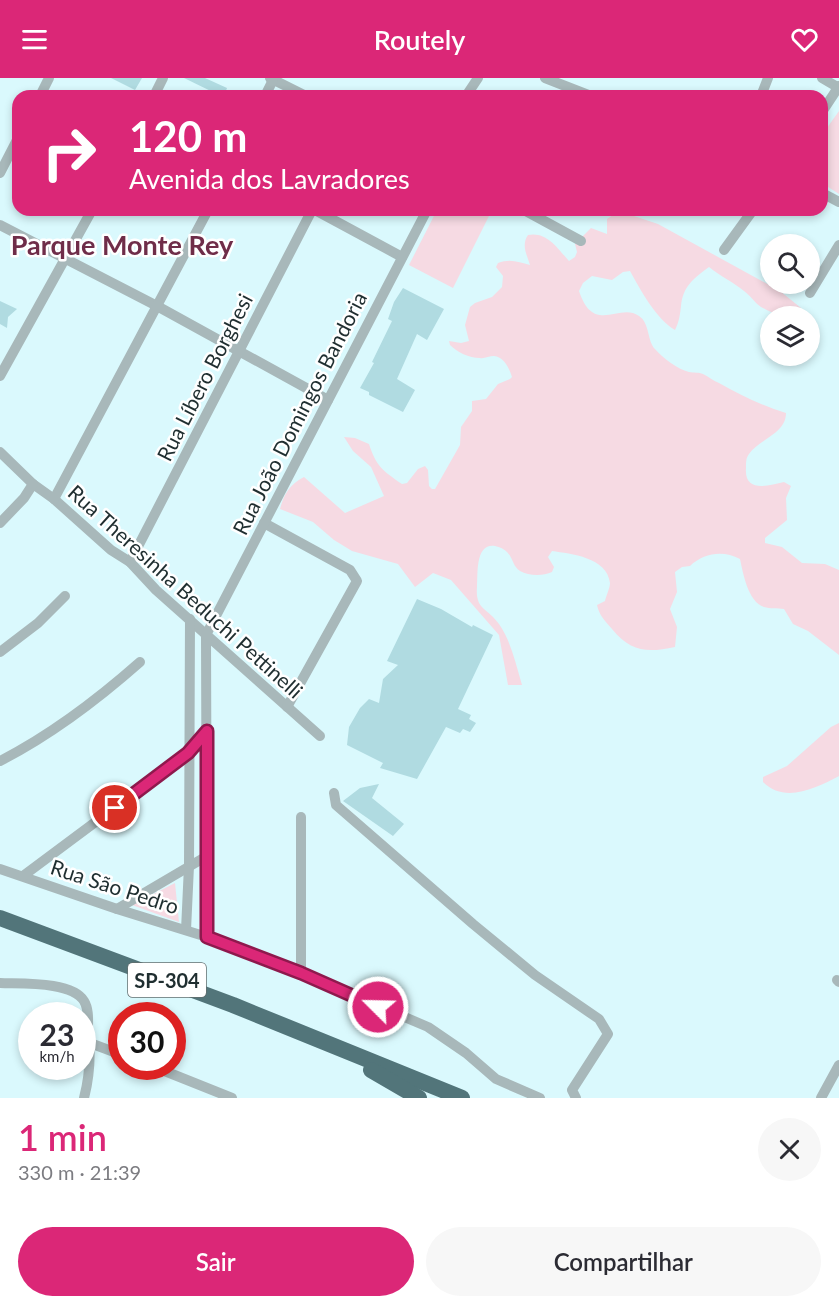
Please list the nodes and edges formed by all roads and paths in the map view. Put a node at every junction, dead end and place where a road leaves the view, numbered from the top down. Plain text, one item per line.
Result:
1 (545, 78) edge
2 (822, 78) edge
3 (272, 79) edge
4 (839, 87) edge
5 (294, 90) edge
6 (575, 90) edge
7 (828, 103) edge
8 (12, 150) edge
9 (0, 173) edge
10 (89, 216) edge
11 (205, 216) edge
12 (311, 216) edge
13 (325, 216) edge
14 (424, 216) edge
15 (535, 216) edge
16 (749, 216) edge
17 (0, 225) edge
18 (581, 240) dead end
19 (839, 245) edge
20 (724, 250) dead end
21 (402, 257) junction
22 (65, 259) junction
23 (820, 276) edge
24 (157, 306) junction
25 (239, 352) junction
26 (0, 376) edge
27 (328, 400) junction
28 (0, 452) edge
29 (33, 484) junction
30 (54, 499) junction
31 (0, 523) edge
32 (264, 523) junction
33 (130, 562) junction
34 (65, 596) dead end
35 (190, 619) junction
36 (206, 635) junction
37 (0, 652) edge
38 (140, 662) dead end
39 (287, 707) junction
40 (207, 731) junction
41 (320, 736) dead end
42 (188, 753) junction
43 (0, 761) edge
44 (334, 793) dead end
45 (301, 817) dead end
46 (207, 856) junction
47 (189, 866) junction
48 (0, 869) edge
49 (23, 876) junction
50 (117, 909) junction
51 (0, 918) edge
52 (186, 930) junction
53 (207, 937) junction
54 (301, 973) junction
55 (0, 983) edge
56 (84, 1002) edge
57 (332, 1044) junction
58 (839, 1065) edge
59 (87, 1080) edge
60 (186, 1080) edge
61 (825, 1097) edge
62 (84, 1098) edge
63 (232, 1098) edge
64 (419, 1098) edge
65 (462, 1098) edge
66 (540, 1098) edge
67 (576, 1098) edge

1 - 6 street
2 - 4 street
3 - 5 street
4 - 7 street
8 - 9 street
10 - 22 street
11 - 24 street
12 - 25 street, Rua Líbero Borghesi
13 - 21 street
14 - 21 street, Rua João Domingos Bandoria
15 - 18 street
16 - 20 street
17 - 22 street
19 - 23 street
21 - 27 street, Rua João Domingos Bandoria
22 - 24 street
22 - 26 street
24 - 25 street
24 - 30 street
25 - 27 street
25 - 33 street, Rua Líbero Borghesi
27 - 32 street, Rua João Domingos Bandoria
28 - 29 street, Rua Theresinha Beduchi Pettinelli
29 - 30 street, Rua Theresinha Beduchi Pettinelli
29 - 31 street
30 - 33 street, Rua Theresinha Beduchi Pettinelli
32 - 36 street, Rua João Domingos Bandoria
32 - 39 street
33 - 35 street, Rua Theresinha Beduchi Pettinelli
34 - 37 street
35 - 36 street, Rua Theresinha Beduchi Pettinelli
35 - 42 street
36 - 39 street, Rua Theresinha Beduchi Pettinelli
36 - 40 street
38 - 43 street
39 - 41 street, Rua Theresinha Beduchi Pettinelli
40 - 42 street
40 - 46 street
42 - 47 street
42 - 49 street
44 - 67 street
45 - 54 street
46 - 47 street
46 - 53 street
47 - 50 street
47 - 52 street
48 - 49 street, Rua São Pedro
49 - 50 street, Rua São Pedro
50 - 52 street, Rua São Pedro
51 - 57 highway, SP-304
52 - 53 street, Rua São Pedro
53 - 54 street, Rua São Pedro
54 - 66 street, Rua São Pedro
55 - 56 street
57 - 64 highway, SP-304
57 - 65 highway, SP-304
58 - 61 street
59 - 62 street
60 - 63 street

